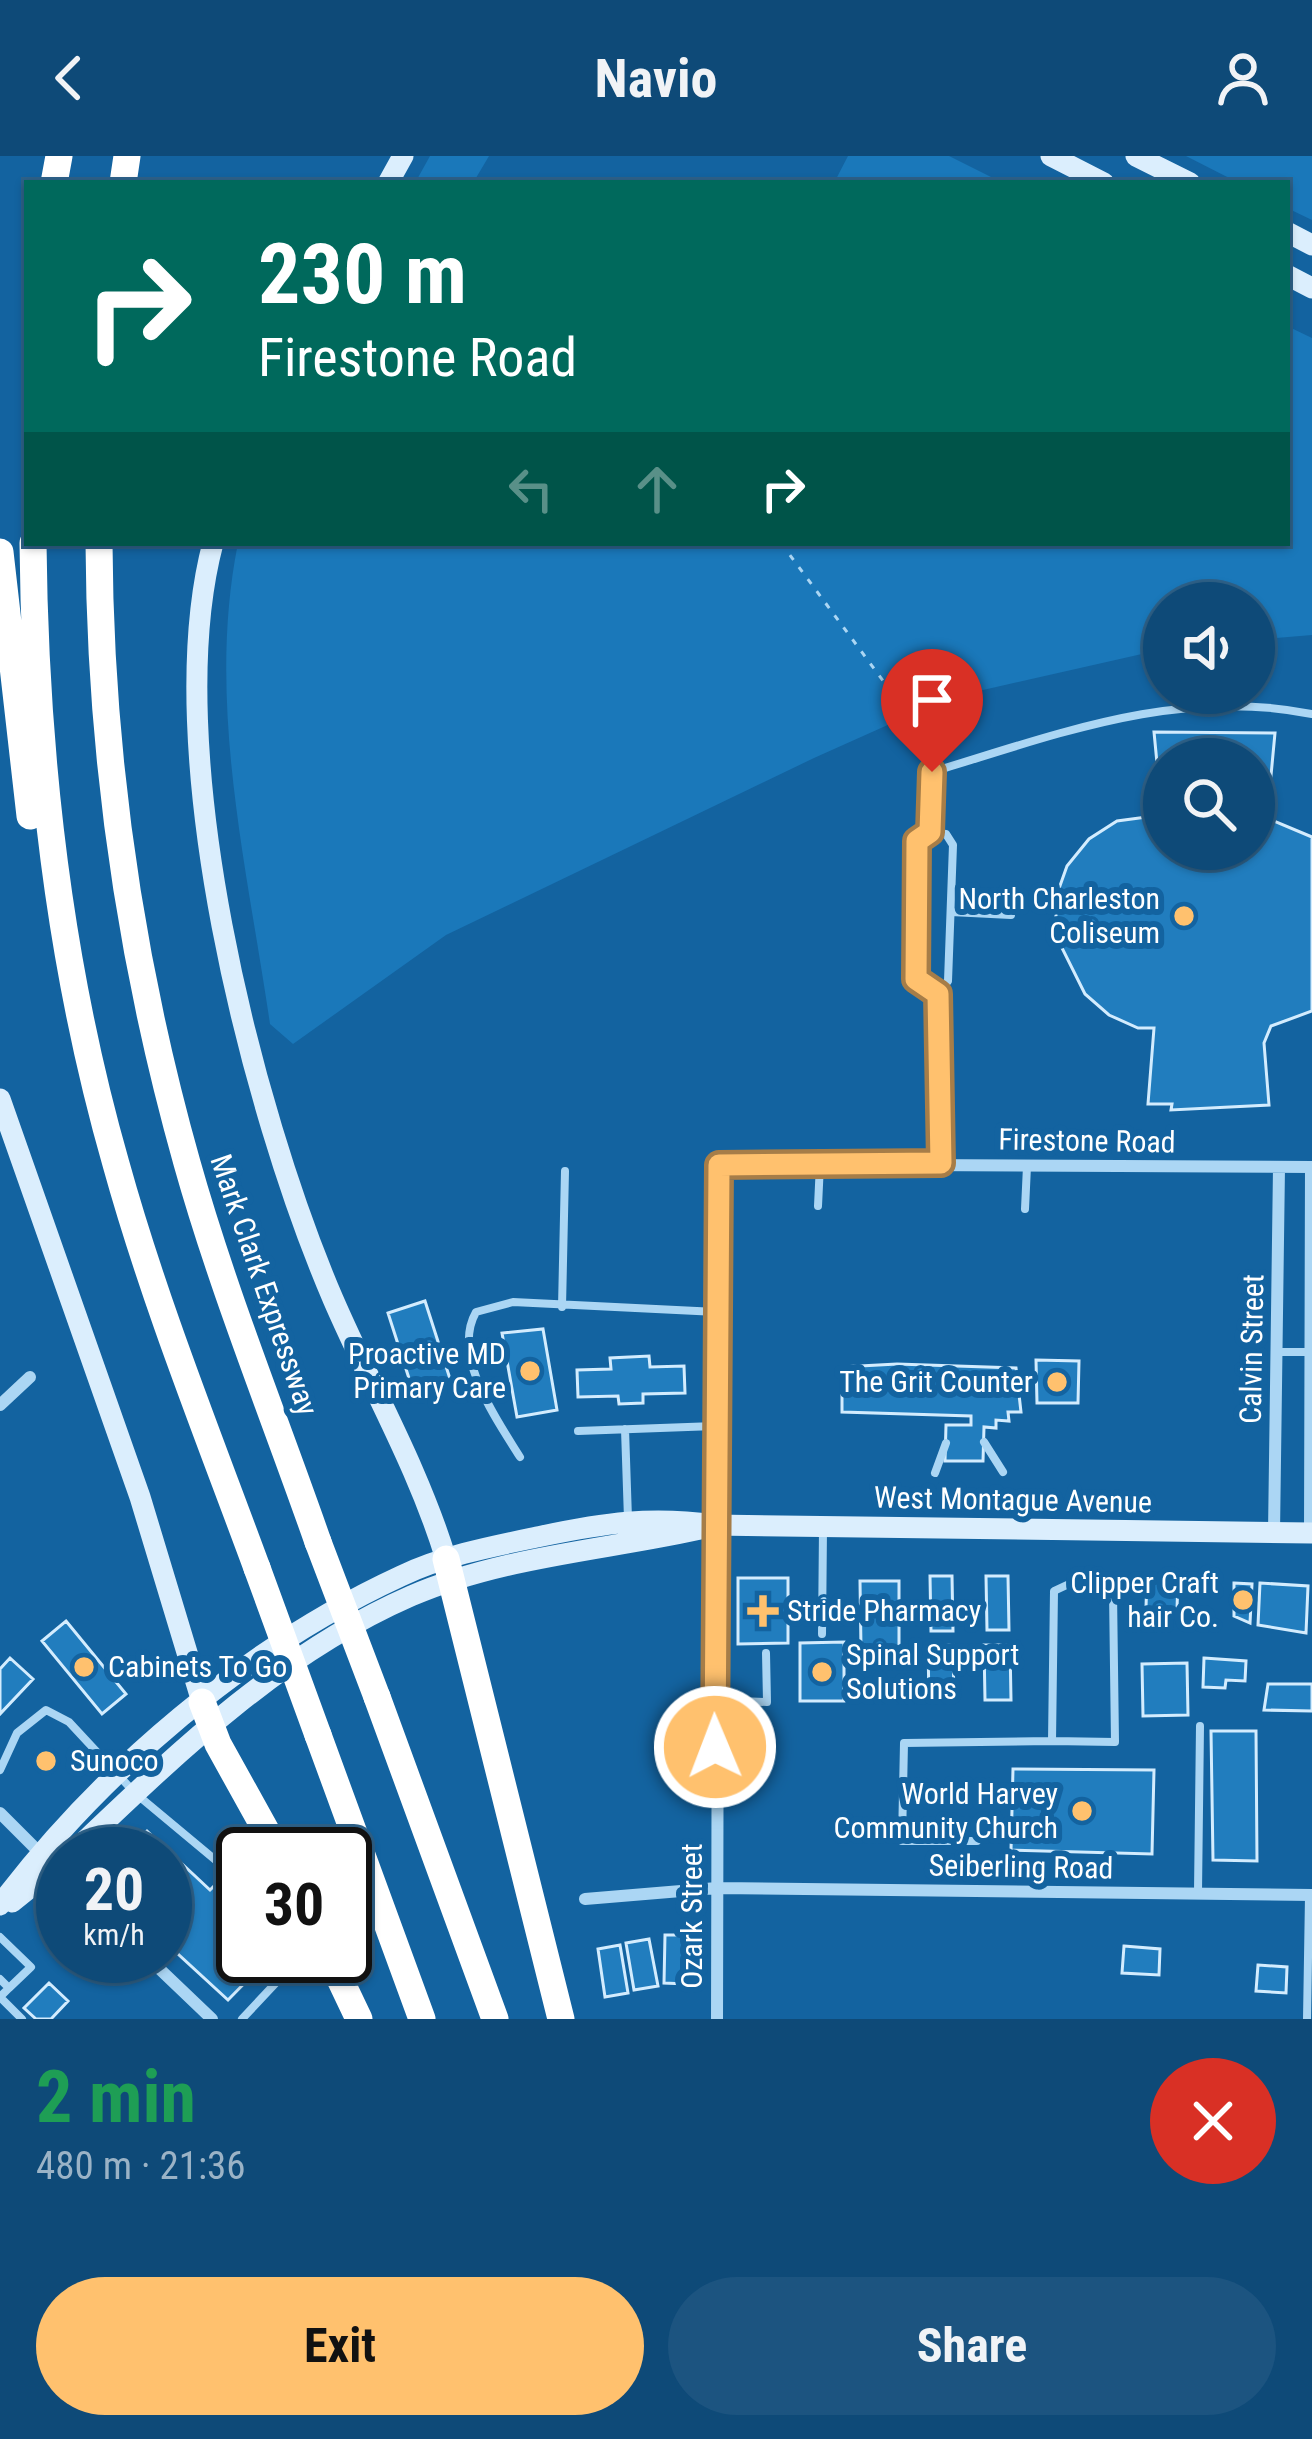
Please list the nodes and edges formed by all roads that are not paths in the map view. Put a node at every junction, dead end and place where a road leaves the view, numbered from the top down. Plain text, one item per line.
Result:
1 (1051, 156) edge
2 (1142, 159) edge
3 (1096, 179) edge
4 (1184, 180) edge
5 (33, 546) edge
6 (99, 546) edge
7 (212, 546) edge
8 (0, 551) edge
9 (1312, 714) edge
10 (930, 832) junction
11 (951, 912) junction
12 (1011, 916) dead end
13 (938, 994) junction
14 (98, 1096) junction
15 (0, 1099) edge
16 (820, 1163) junction
17 (941, 1163) junction
18 (1027, 1164) junction
19 (719, 1165) joint
20 (1279, 1166) junction
21 (1312, 1167) edge
22 (565, 1172) dead end
23 (818, 1206) dead end
24 (1025, 1209) dead end
25 (562, 1306) junction
26 (717, 1312) junction
27 (1276, 1352) junction
28 (1311, 1352) edge
29 (30, 1377) dead end
30 (0, 1405) edge
31 (715, 1426) junction
32 (625, 1429) junction
33 (578, 1431) dead end
34 (984, 1442) dead end
35 (946, 1443) dead end
36 (520, 1457) dead end
37 (1004, 1472) dead end
38 (935, 1473) dead end
39 (628, 1521) junction
40 (714, 1526) junction
41 (823, 1527) junction
42 (1274, 1533) junction
43 (1311, 1533) edge
44 (449, 1570) junction
45 (822, 1634) dead end
46 (766, 1653) dead end
47 (715, 1700) junction
48 (206, 1713) junction
49 (1200, 1726) dead end
50 (1052, 1741) junction
51 (0, 1770) edge
52 (127, 1785) junction
53 (0, 1813) edge
54 (89, 1827) edge
55 (265, 1827) edge
56 (977, 1841) dead end
57 (36, 1843) edge
58 (216, 1860) edge
59 (36, 1879) edge
60 (717, 1888) junction
61 (1198, 1894) junction
62 (1310, 1895) edge
63 (586, 1899) dead end
64 (0, 1908) edge
65 (0, 1937) edge
66 (0, 1979) edge
67 (174, 1983) edge
68 (276, 1983) edge
69 (342, 1983) edge
70 (9, 1988) junction
71 (0, 1997) edge
72 (22, 2019) edge
73 (212, 2019) edge
74 (242, 2019) edge
75 (359, 2019) edge
76 (422, 2019) edge
77 (495, 2019) edge
78 (561, 2019) edge
79 (717, 2019) edge
80 (1307, 2019) edge

1 - 3 main road
2 - 4 main road
5 - 14 highway
6 - 77 highway, Mark Clark Expressway, bridge
7 - 44 main road
8 - 14 highway
9 - 10 lane
10 - 11 lane
10 - 13 lane
11 - 12 lane
11 - 13 lane
13 - 17 lane
14 - 76 highway, bridge
15 - 48 main road
16 - 17 street, Firestone Road
16 - 19 street, Firestone Road
16 - 23 lane
17 - 18 street, Firestone Road
18 - 20 street, Firestone Road
18 - 24 lane
19 - 26 street, Ozark Street
20 - 21 street, Firestone Road
20 - 27 street, Calvin Street
21 - 28 street, Calvin Street
22 - 25 lane
25 - 26 lane
25 - 36 lane
26 - 31 street, Ozark Street
27 - 28 lane
27 - 42 street, Calvin Street
28 - 43 street, Calvin Street
29 - 30 street
31 - 32 lane
31 - 40 street, Ozark Street
32 - 33 lane
32 - 39 lane
34 - 37 lane
35 - 38 lane
39 - 40 main road, West Montague Avenue
39 - 44 main road, West Montague Avenue
40 - 41 main road, West Montague Avenue
40 - 44 main road, West Montague Avenue
40 - 47 street, Ozark Street
41 - 42 main road, West Montague Avenue
41 - 45 lane
42 - 43 main road, West Montague Avenue
44 - 48 main road, West Montague Avenue
44 - 78 highway
46 - 47 lane
47 - 60 street, Ozark Street
48 - 52 main road, West Montague Avenue
48 - 55 highway
49 - 61 lane
50 - 50 lane
50 - 56 lane
51 - 52 lane
52 - 54 main road, West Montague Avenue
52 - 58 lane
53 - 57 street
59 - 64 main road, West Montague Avenue
60 - 61 street, Seiberling Road
60 - 63 street, Seiberling Road
60 - 79 street, Ozark Street
61 - 62 street, Seiberling Road
62 - 80 lane
65 - 70 lane
66 - 70 lane
67 - 73 street
68 - 74 lane
69 - 75 highway
70 - 71 lane
71 - 72 lane

